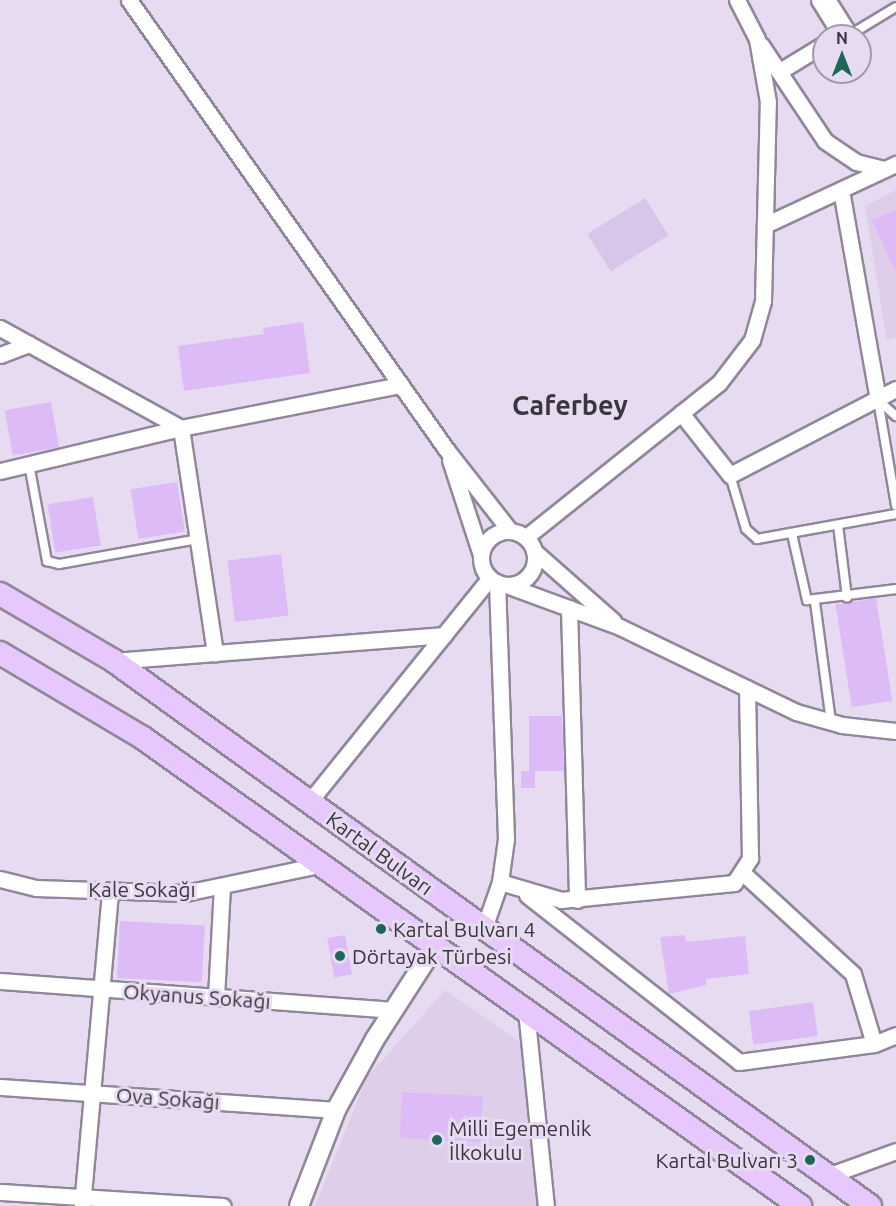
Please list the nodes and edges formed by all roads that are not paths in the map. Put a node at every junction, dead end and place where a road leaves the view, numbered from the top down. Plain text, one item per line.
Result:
1 (129, 0) edge
2 (738, 0) edge
3 (819, 0) edge
4 (832, 0) edge
5 (896, 7) edge
6 (834, 24) edge
7 (757, 39) junction
8 (812, 51) edge
9 (780, 71) junction
10 (890, 167) edge
11 (841, 190) junction
12 (765, 225) junction
13 (0, 328) edge
14 (29, 344) junction
15 (0, 355) edge
16 (401, 386) junction
17 (896, 389) edge
18 (878, 400) junction
19 (681, 413) junction
20 (896, 416) edge
21 (181, 428) junction
22 (446, 448) junction
23 (28, 464) junction
24 (0, 471) edge
25 (730, 475) junction
26 (896, 505) edge
27 (896, 514) edge
28 (838, 525) junction
29 (510, 531) junction
30 (792, 534) junction
31 (526, 537) junction
32 (198, 539) junction
33 (534, 551) junction
34 (481, 555) junction
35 (498, 582) junction
36 (896, 592) edge
37 (0, 594) edge
38 (847, 597) junction
39 (815, 602) junction
40 (569, 608) junction
41 (620, 627) junction
42 (444, 635) junction
43 (0, 653) edge
44 (215, 653) junction
45 (114, 661) junction
46 (747, 688) junction
47 (831, 722) junction
48 (896, 731) edge
49 (309, 802) junction
50 (319, 865) junction
51 (744, 874) junction
52 (0, 879) edge
53 (500, 882) junction
54 (222, 886) junction
55 (520, 890) junction
56 (110, 891) junction
57 (577, 900) junction
58 (484, 928) junction
59 (435, 946) junction
60 (0, 981) edge
61 (105, 989) junction
62 (216, 997) junction
63 (394, 1010) junction
64 (526, 1011) junction
65 (896, 1035) edge
66 (874, 1044) junction
67 (0, 1087) edge
68 (95, 1093) junction
69 (336, 1110) junction
70 (896, 1151) edge
71 (830, 1175) junction
72 (0, 1192) edge
73 (82, 1202) edge
74 (223, 1206) edge
75 (299, 1206) edge
76 (546, 1206) edge
77 (800, 1206) edge
78 (870, 1206) edge

1 - 16 street
2 - 7 street
3 - 6 street
4 - 5 lane
7 - 9 street
7 - 12 street
8 - 9 street
9 - 10 street
10 - 11 street
11 - 12 street
11 - 18 street
12 - 19 street
13 - 14 street
14 - 15 street
14 - 21 street
16 - 21 street
16 - 22 street
17 - 18 street
18 - 20 lane
18 - 25 street
18 - 26 lane
19 - 25 street
19 - 31 street
21 - 23 street
21 - 32 street
22 - 29 street
22 - 34 street
23 - 24 street
23 - 32 lane
25 - 30 lane
27 - 28 lane
28 - 30 lane
28 - 38 lane
29 - 31 street
29 - 34 street
30 - 39 lane
31 - 33 street
32 - 44 street
33 - 35 street
33 - 41 street
34 - 35 street
35 - 40 street
35 - 42 street
35 - 53 street
36 - 38 lane
37 - 45 main road, Kartal Bulvarı
38 - 39 lane
39 - 47 lane
40 - 41 street
40 - 57 street
41 - 46 street
42 - 44 street
42 - 49 street
43 - 50 main road, Kartal Bulvarı
44 - 45 street
45 - 49 main road, Kartal Bulvarı
46 - 47 street
46 - 51 street
47 - 48 street
49 - 58 main road, Kartal Bulvarı
50 - 54 street, Kale Sokağı
50 - 59 main road, Kartal Bulvarı
51 - 57 street
51 - 66 street
52 - 56 street, Kale Sokağı
53 - 55 street
53 - 58 street
54 - 56 street, Kale Sokağı
54 - 62 street
55 - 57 street
55 - 66 street
56 - 61 street
58 - 71 main road, Kartal Bulvarı
59 - 63 street
59 - 64 main road, Kartal Bulvarı
60 - 61 street, Okyanus Sokağı
61 - 62 street, Okyanus Sokağı
61 - 68 street
62 - 63 street, Okyanus Sokağı
63 - 69 street
64 - 76 street
64 - 77 main road, Kartal Bulvarı
65 - 66 street
67 - 68 street, Ova Sokağı
68 - 69 street, Ova Sokağı
68 - 73 street
69 - 75 street
70 - 71 street
71 - 78 main road, Kartal Bulvarı
72 - 73 street
73 - 74 street

